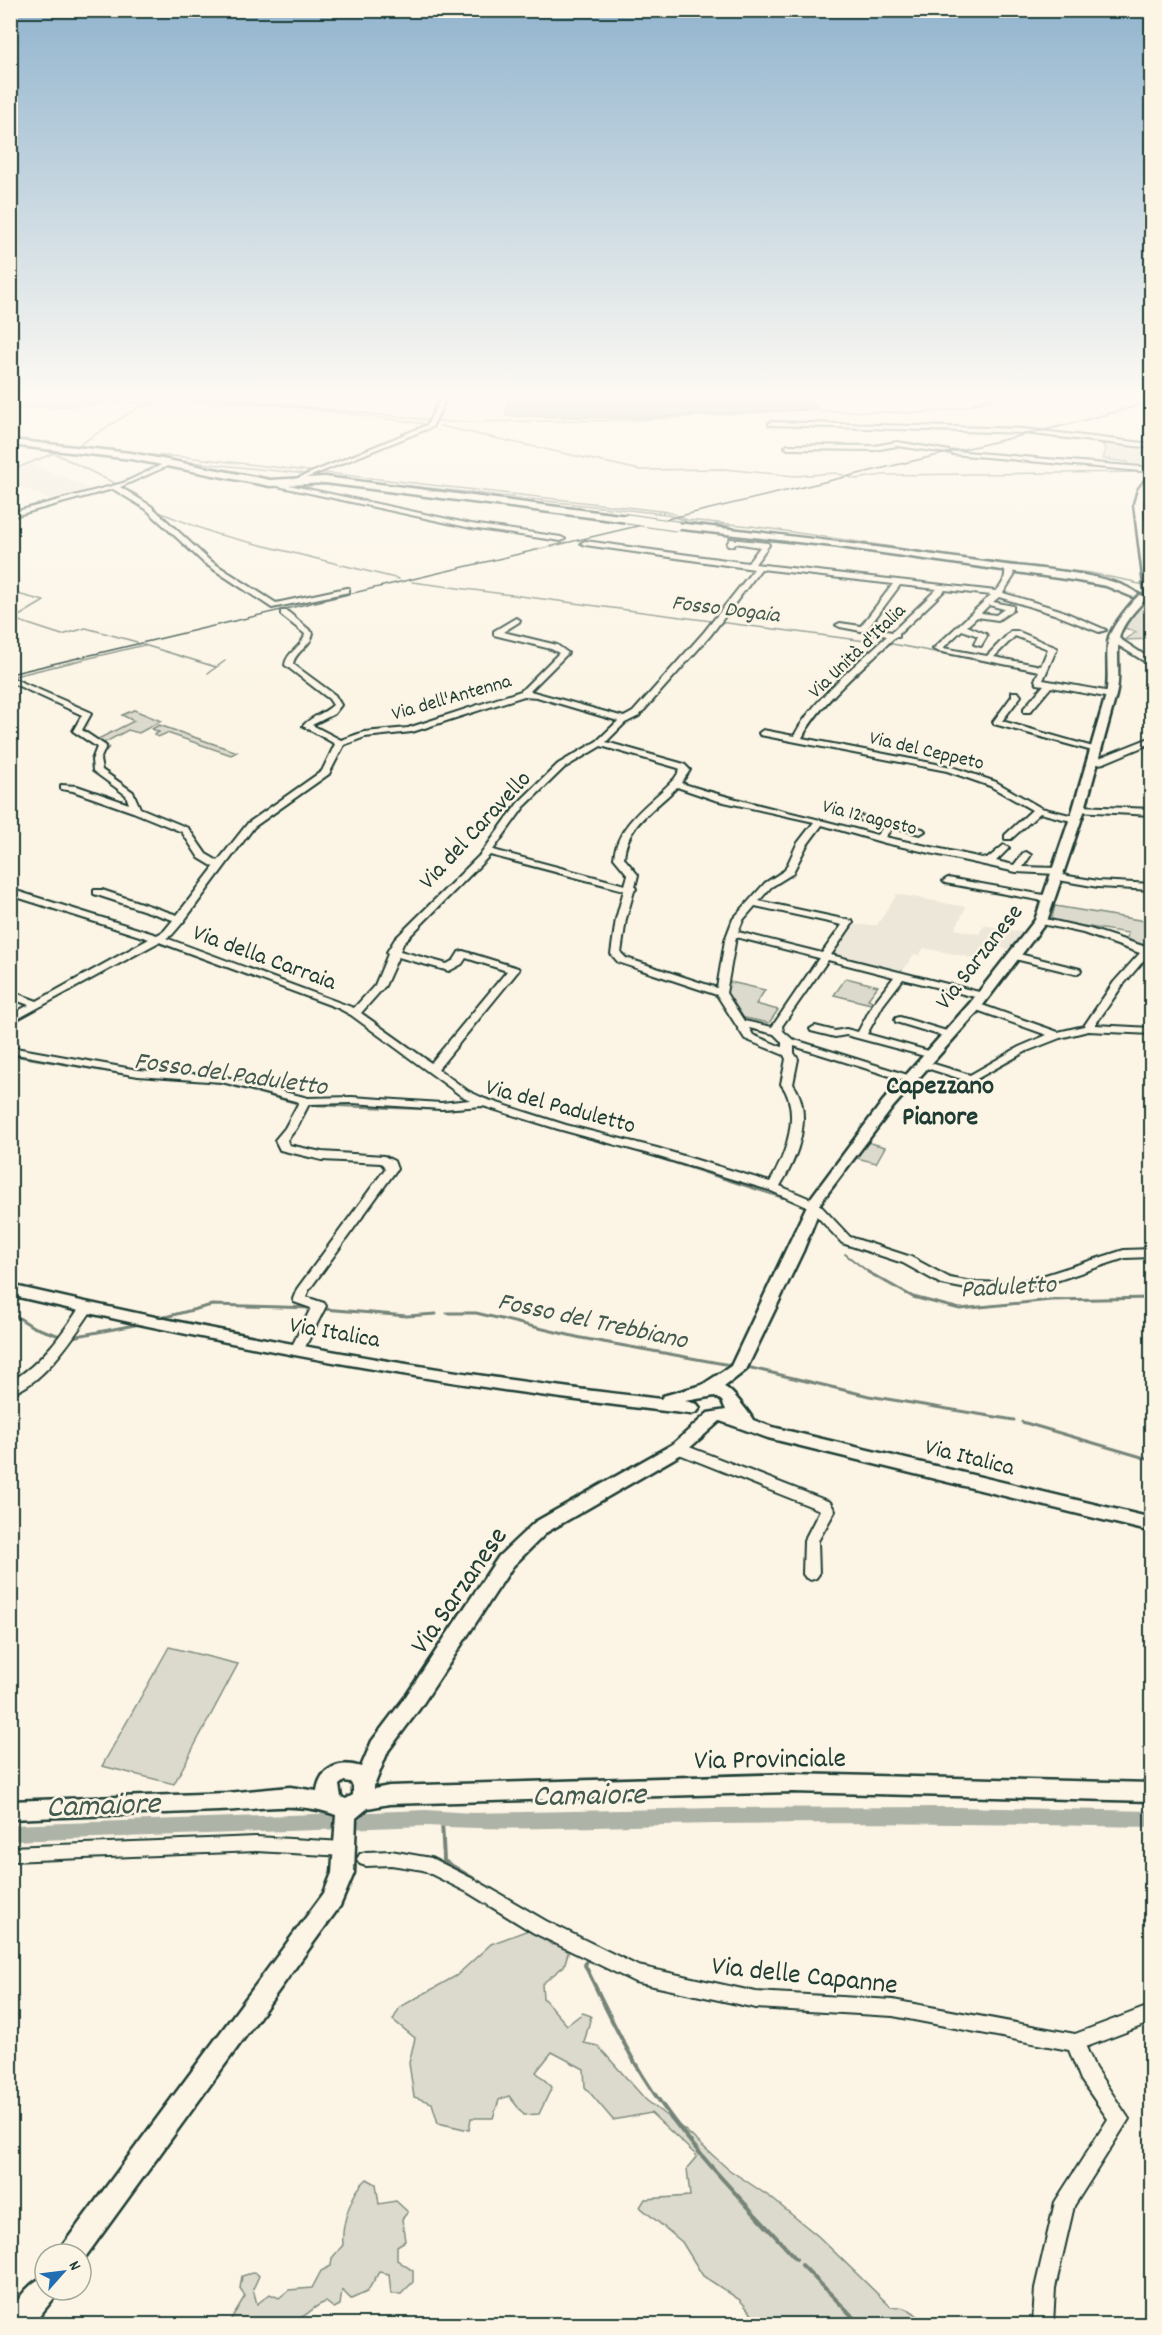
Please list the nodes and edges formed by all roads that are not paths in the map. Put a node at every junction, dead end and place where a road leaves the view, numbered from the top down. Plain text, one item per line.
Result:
1 (62, 501) edge
2 (139, 501) edge
3 (354, 501) edge
4 (495, 501) edge
5 (1140, 501) edge
6 (10, 515) edge
7 (561, 539) dead end
8 (585, 543) dead end
9 (731, 544) dead end
10 (755, 566) junction
11 (1009, 568) junction
12 (899, 582) junction
13 (944, 588) junction
14 (345, 590) dead end
15 (1143, 593) edge
16 (999, 594) junction
17 (988, 603) junction
18 (284, 612) dead end
19 (975, 614) junction
20 (516, 620) dead end
21 (840, 625) dead end
22 (961, 627) junction
23 (863, 629) junction
24 (1102, 630) dead end
25 (1114, 639) junction
26 (890, 640) junction
27 (978, 644) dead end
28 (988, 659) junction
29 (1152, 664) edge
30 (1044, 669) junction
31 (10, 679) edge
32 (1049, 684) junction
33 (524, 693) junction
34 (1016, 694) dead end
35 (1111, 695) junction
36 (1027, 710) dead end
37 (622, 721) junction
38 (763, 733) dead end
39 (797, 740) junction
40 (1152, 740) edge
41 (340, 743) junction
42 (600, 743) junction
43 (1096, 749) junction
44 (1093, 762) junction
45 (675, 784) junction
46 (64, 787) dead end
47 (136, 810) junction
48 (1038, 810) junction
49 (1152, 812) edge
50 (1077, 814) junction
51 (863, 818) dead end
52 (820, 821) junction
53 (891, 825) junction
54 (920, 831) dead end
55 (1008, 837) dead end
56 (879, 838) junction
57 (1004, 848) dead end
58 (487, 851) junction
59 (1023, 855) dead end
60 (988, 862) junction
61 (220, 866) junction
62 (1016, 869) junction
63 (1057, 874) junction
64 (948, 881) dead end
65 (1152, 887) edge
66 (632, 889) junction
67 (10, 892) edge
68 (98, 892) dead end
69 (1049, 899) junction
70 (754, 903) junction
71 (180, 919) junction
72 (1041, 921) junction
73 (732, 933) junction
74 (159, 939) junction
75 (392, 952) junction
76 (825, 955) junction
77 (1015, 956) junction
78 (1076, 971) dead end
79 (901, 975) junction
80 (721, 993) junction
81 (10, 994) edge
82 (979, 1001) junction
83 (37, 1005) junction
84 (355, 1012) junction
85 (10, 1020) edge
86 (900, 1020) dead end
87 (740, 1023) junction
88 (1088, 1028) junction
89 (816, 1029) dead end
90 (1152, 1031) edge
91 (778, 1032) junction
92 (948, 1035) junction
93 (1057, 1035) junction
94 (861, 1036) junction
95 (10, 1050) edge
96 (789, 1051) junction
97 (928, 1059) junction
98 (431, 1070) junction
99 (910, 1079) junction
100 (484, 1102) junction
101 (304, 1103) junction
102 (773, 1188) junction
103 (813, 1205) junction
104 (1152, 1253) edge
105 (10, 1290) edge
106 (87, 1307) junction
107 (297, 1350) junction
108 (733, 1375) junction
109 (10, 1389) edge
110 (697, 1401) junction
111 (723, 1408) junction
112 (698, 1434) junction
113 (679, 1448) junction
114 (1152, 1525) edge
115 (811, 1575) dead end
116 (379, 1747) junction
117 (338, 1776) junction
118 (1152, 1792) edge
119 (290, 1796) junction
120 (351, 1799) junction
121 (10, 1810) edge
122 (348, 1853) junction
123 (10, 1854) edge
124 (1152, 2013) edge
125 (1075, 2043) junction
126 (81, 2242) edge
127 (35, 2302) edge
128 (17, 2325) edge
129 (1043, 2325) edge

1 - 6 street
2 - 14 street
3 - 7 street
4 - 11 main road, bridge
5 - 15 main road
8 - 10 street
9 - 10 street
10 - 12 street
10 - 37 street
11 - 15 main road
11 - 16 street
12 - 13 street
12 - 23 street
13 - 16 street
13 - 26 street, Via Unità d'Italia
15 - 25 main road
16 - 17 street
16 - 24 street
17 - 19 street
17 - 19 street
18 - 41 street
19 - 22 street
20 - 33 street
21 - 23 street
22 - 27 street
22 - 28 street
23 - 26 street
25 - 29 street
25 - 35 main road, Via Sarzanese
26 - 39 street, Via Unità d'Italia
28 - 30 street
28 - 30 street
30 - 32 street
31 - 47 street
32 - 35 street
32 - 36 street
33 - 37 street, Via dell'Antenna
33 - 41 street, Via dell'Antenna
34 - 43 street
35 - 43 main road, Via Sarzanese
37 - 42 street, Via del Caravello
38 - 39 street, Via del Ceppeto
39 - 48 street, Via del Ceppeto
40 - 44 street
41 - 61 street
42 - 45 street
42 - 58 street, Via del Caravello
43 - 44 main road, Via Sarzanese
44 - 50 main road, Via Sarzanese
45 - 52 street, Via 12 agosto
45 - 66 street
46 - 47 street
47 - 61 street
48 - 50 street, Via del Ceppeto
48 - 55 street
49 - 50 street, Via del Ceppeto
50 - 63 main road, Via Sarzanese
51 - 53 street
52 - 56 street, Via 12 agosto
52 - 70 street
53 - 54 street
53 - 56 street
56 - 60 street, Via 12 agosto
57 - 60 street
58 - 66 street
58 - 75 street, Via del Caravello
59 - 62 street
60 - 62 street, Via 12 agosto
61 - 71 street
62 - 63 street, Via 12 agosto
63 - 65 street, Via 12 agosto
63 - 69 main road, Via Sarzanese
64 - 69 street
66 - 80 street
67 - 74 street, Via della Carraia
68 - 71 street
69 - 72 main road, Via Sarzanese
70 - 73 street
70 - 76 street
71 - 74 street
72 - 77 main road, Via Sarzanese
72 - 88 street
73 - 76 street
73 - 80 street
74 - 83 street
74 - 84 street, Via della Carraia
75 - 84 street, Via del Caravello
75 - 98 street
76 - 79 street
76 - 91 street
77 - 78 street
77 - 82 main road, Via Sarzanese
79 - 82 street
79 - 94 street
80 - 87 street
81 - 83 street
82 - 92 main road, Via Sarzanese
82 - 93 street
83 - 85 street
84 - 98 street, Via della Carraia
86 - 92 street
87 - 91 street
87 - 96 street
88 - 90 street
88 - 93 street
89 - 94 street
91 - 96 street
92 - 97 main road, Via Sarzanese
93 - 97 street
94 - 97 street
95 - 101 street, Via del Paduletto
96 - 99 street
96 - 102 street
97 - 99 main road, Via Sarzanese
98 - 100 street, Via della Carraia
99 - 103 main road, Via Sarzanese
100 - 101 street, Via del Paduletto
100 - 102 street, Via del Paduletto
101 - 107 street
102 - 103 street, Via del Paduletto
103 - 104 street
103 - 108 main road, Via Sarzanese
105 - 106 main road, Via Italica
106 - 107 main road, Via Italica
106 - 109 street
107 - 110 main road, Via Italica
108 - 110 main road
108 - 111 main road, Via Sarzanese
110 - 111 main road
110 - 111 main road
110 - 112 main road
111 - 112 main road, Via Sarzanese
111 - 114 main road, Via Italica
112 - 113 main road, Via Sarzanese
113 - 115 street
113 - 116 main road, Via Sarzanese
116 - 117 main road, Via Sarzanese
116 - 120 main road, Via Sarzanese
117 - 119 main road, Via Provinciale
117 - 120 main road
117 - 120 main road
118 - 120 main road, Via Provinciale
119 - 120 main road, Via Provinciale
119 - 121 main road, Via Provinciale
120 - 122 main road
122 - 123 street, Via delle Capanne
122 - 125 street, Via delle Capanne
122 - 126 main road
124 - 125 street
125 - 129 street
127 - 128 main road

